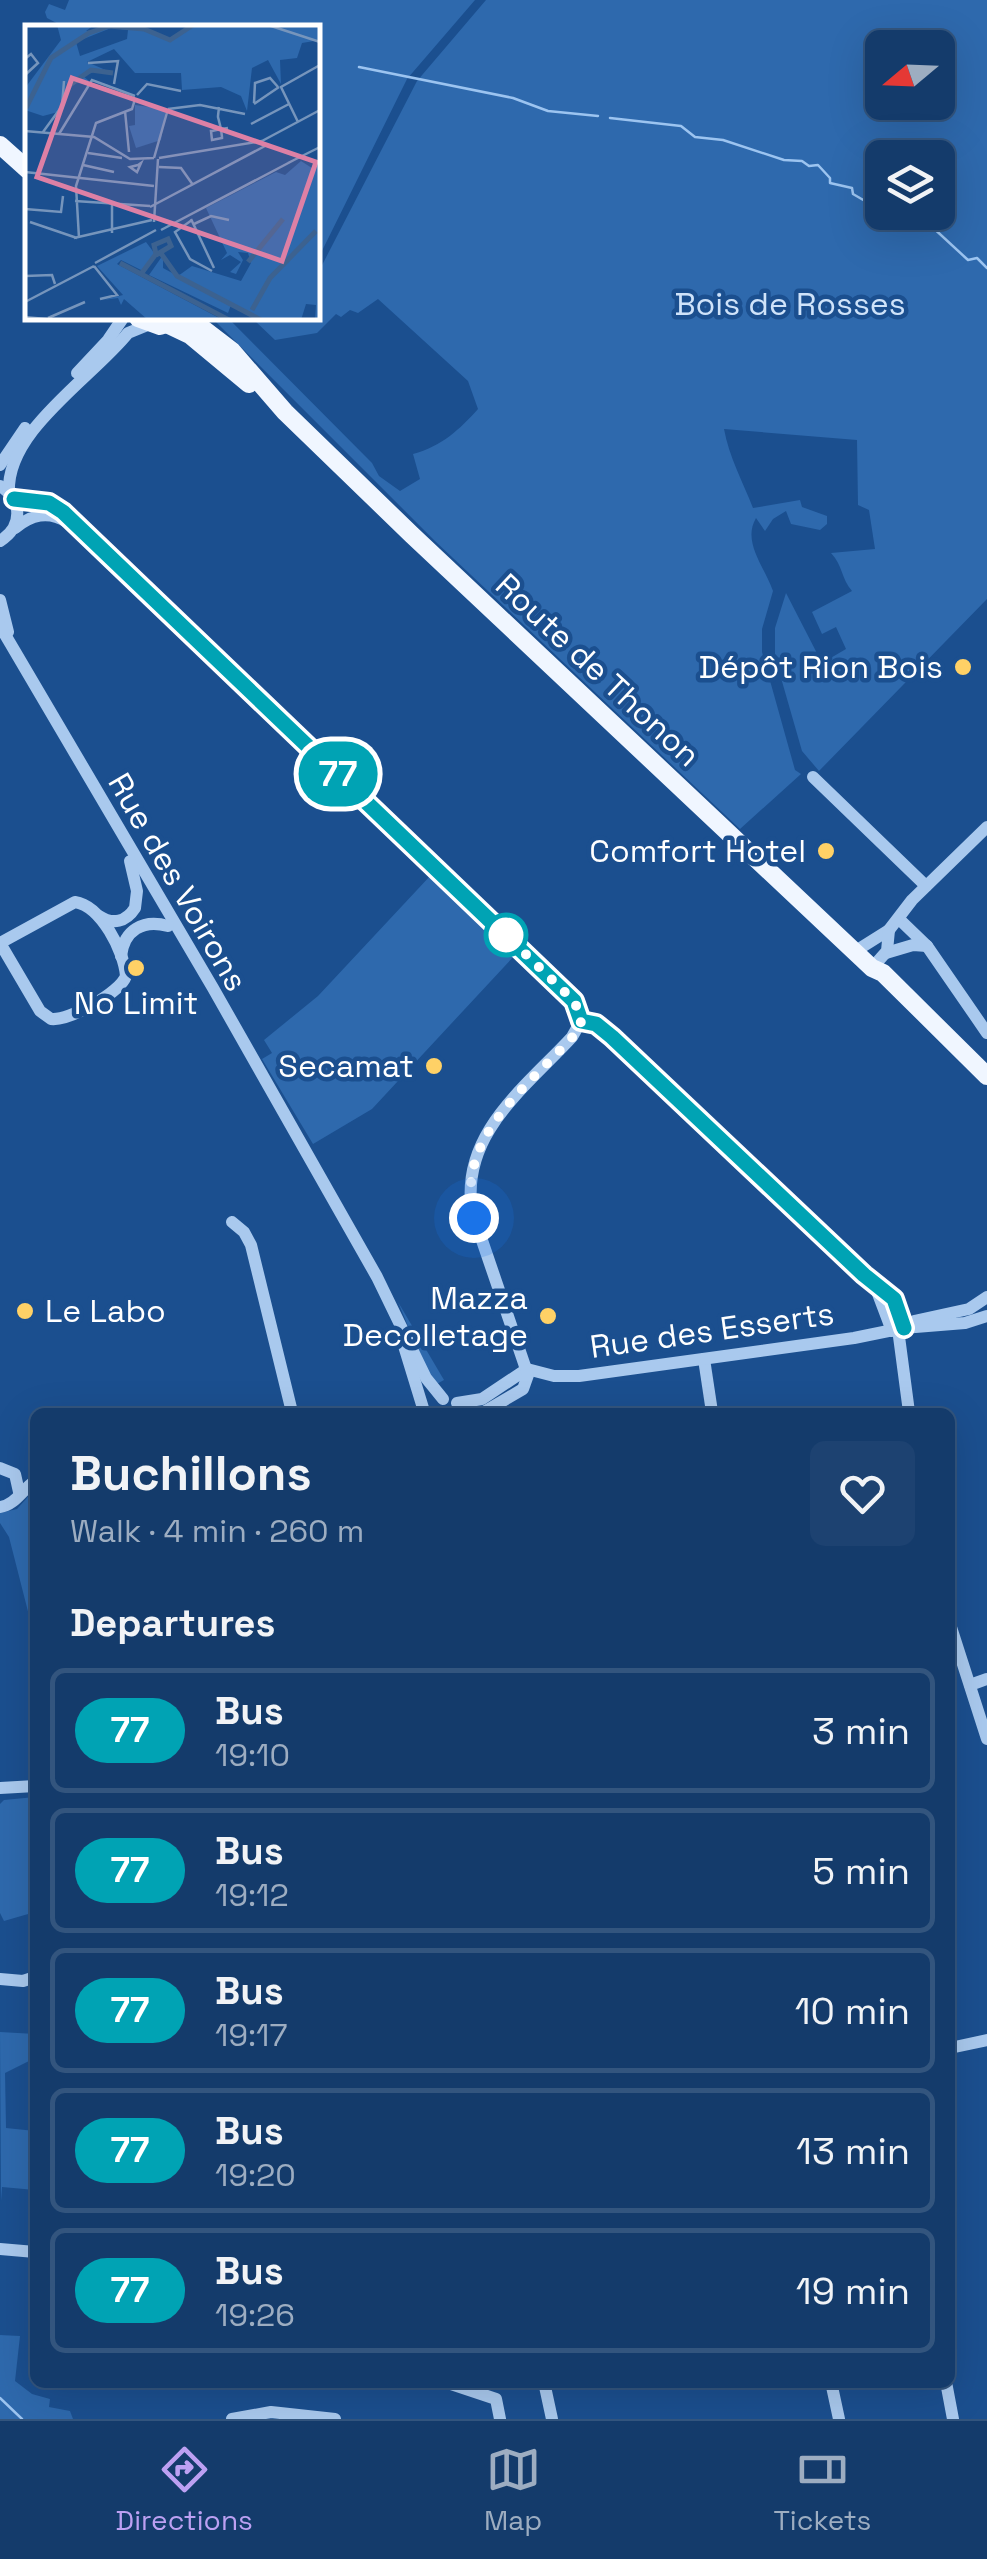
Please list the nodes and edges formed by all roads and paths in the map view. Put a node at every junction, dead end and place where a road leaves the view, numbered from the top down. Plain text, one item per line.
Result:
1 (0, 144) edge
2 (25, 167) edge
3 (122, 320) edge
4 (196, 320) edge
5 (144, 321) edge
6 (176, 321) edge
7 (285, 412) junction
8 (0, 465) edge
9 (8, 492) edge
10 (78, 528) junction
11 (7, 536) edge
12 (0, 554) edge
13 (0, 600) edge
14 (0, 626) edge
15 (15, 654) junction
16 (72, 752) junction
17 (814, 777) dead end
18 (987, 828) edge
19 (130, 861) junction
20 (926, 886) junction
21 (99, 916) junction
22 (894, 924) junction
23 (168, 926) junction
24 (928, 946) junction
25 (854, 952) junction
26 (886, 953) junction
27 (121, 956) junction
28 (872, 968) junction
29 (581, 1021) junction
30 (987, 1033) edge
31 (239, 1038) junction
32 (987, 1076) edge
33 (987, 1090) edge
34 (232, 1222) dead end
35 (874, 1284) junction
36 (987, 1297) edge
37 (894, 1299) junction
38 (396, 1314) junction
39 (942, 1314) junction
40 (987, 1319) edge
41 (898, 1329) junction
42 (704, 1359) junction
43 (527, 1369) junction
44 (443, 1399) junction
45 (291, 1408) edge
46 (420, 1408) edge
47 (425, 1408) edge
48 (462, 1408) edge
49 (491, 1408) edge
50 (711, 1408) edge
51 (908, 1408) edge
52 (5, 1467) edge
53 (30, 1477) edge
54 (30, 1483) edge
55 (19, 1492) junction
56 (0, 1507) edge
57 (955, 1639) edge
58 (987, 1679) edge
59 (970, 1685) junction
60 (987, 1739) edge
61 (30, 1786) edge
62 (0, 1788) edge
63 (0, 1979) edge
64 (30, 1979) edge
65 (987, 2040) edge
66 (955, 2047) edge
67 (0, 2249) edge
68 (30, 2252) edge
69 (463, 2388) edge
70 (545, 2388) edge
71 (832, 2388) edge
72 (947, 2388) edge
73 (232, 2419) edge
74 (336, 2419) edge
75 (500, 2419) edge
76 (552, 2419) edge
77 (839, 2419) edge
78 (953, 2419) edge

1 - 2 main road
3 - 8 street
4 - 7 main road, Route de Thonon
5 - 6 main road
5 - 9 street
6 - 7 main road, Route de Thonon
7 - 25 main road, Route de Thonon
9 - 10 street
9 - 11 street
10 - 11 street
10 - 29 street
11 - 12 street
13 - 15 street, Rue des Voirons
14 - 15 street, Rue des Voirons
15 - 16 street, Rue des Voirons
16 - 19 street, Rue des Voirons
16 - 31 street, Rue des Voirons
17 - 20 street
18 - 20 street
19 - 21 street
19 - 23 street, Rue des Voirons
20 - 22 street
21 - 27 street
21 - 27 street
22 - 24 street
22 - 25 street
22 - 26 street
23 - 27 street
23 - 31 street, Rue des Voirons
24 - 26 street
24 - 30 street
25 - 28 main road, Route de Thonon
26 - 28 street
28 - 32 main road, Route de Thonon
28 - 33 main road, Route de Thonon
29 - 35 street
29 - 43 street
31 - 38 street, Rue des Voirons
34 - 45 street
35 - 37 street
35 - 41 street
36 - 39 street, Rue des Esserts
37 - 39 street
37 - 41 street
38 - 44 street, Rue des Voirons
38 - 46 street, Rue des Voirons
39 - 41 street, Rue des Esserts
40 - 41 street, Rue des Esserts
41 - 42 street, Rue des Esserts
41 - 51 street
42 - 43 street, Rue des Esserts
42 - 50 street
43 - 48 street
43 - 49 street
44 - 47 street
44 - 48 street
52 - 53 street
52 - 55 street
54 - 55 street
55 - 56 street
57 - 59 street
58 - 59 street
59 - 60 street
61 - 62 street
63 - 64 street
65 - 66 street
67 - 68 street
69 - 75 street
70 - 76 street
71 - 77 street
72 - 78 street
73 - 74 street

